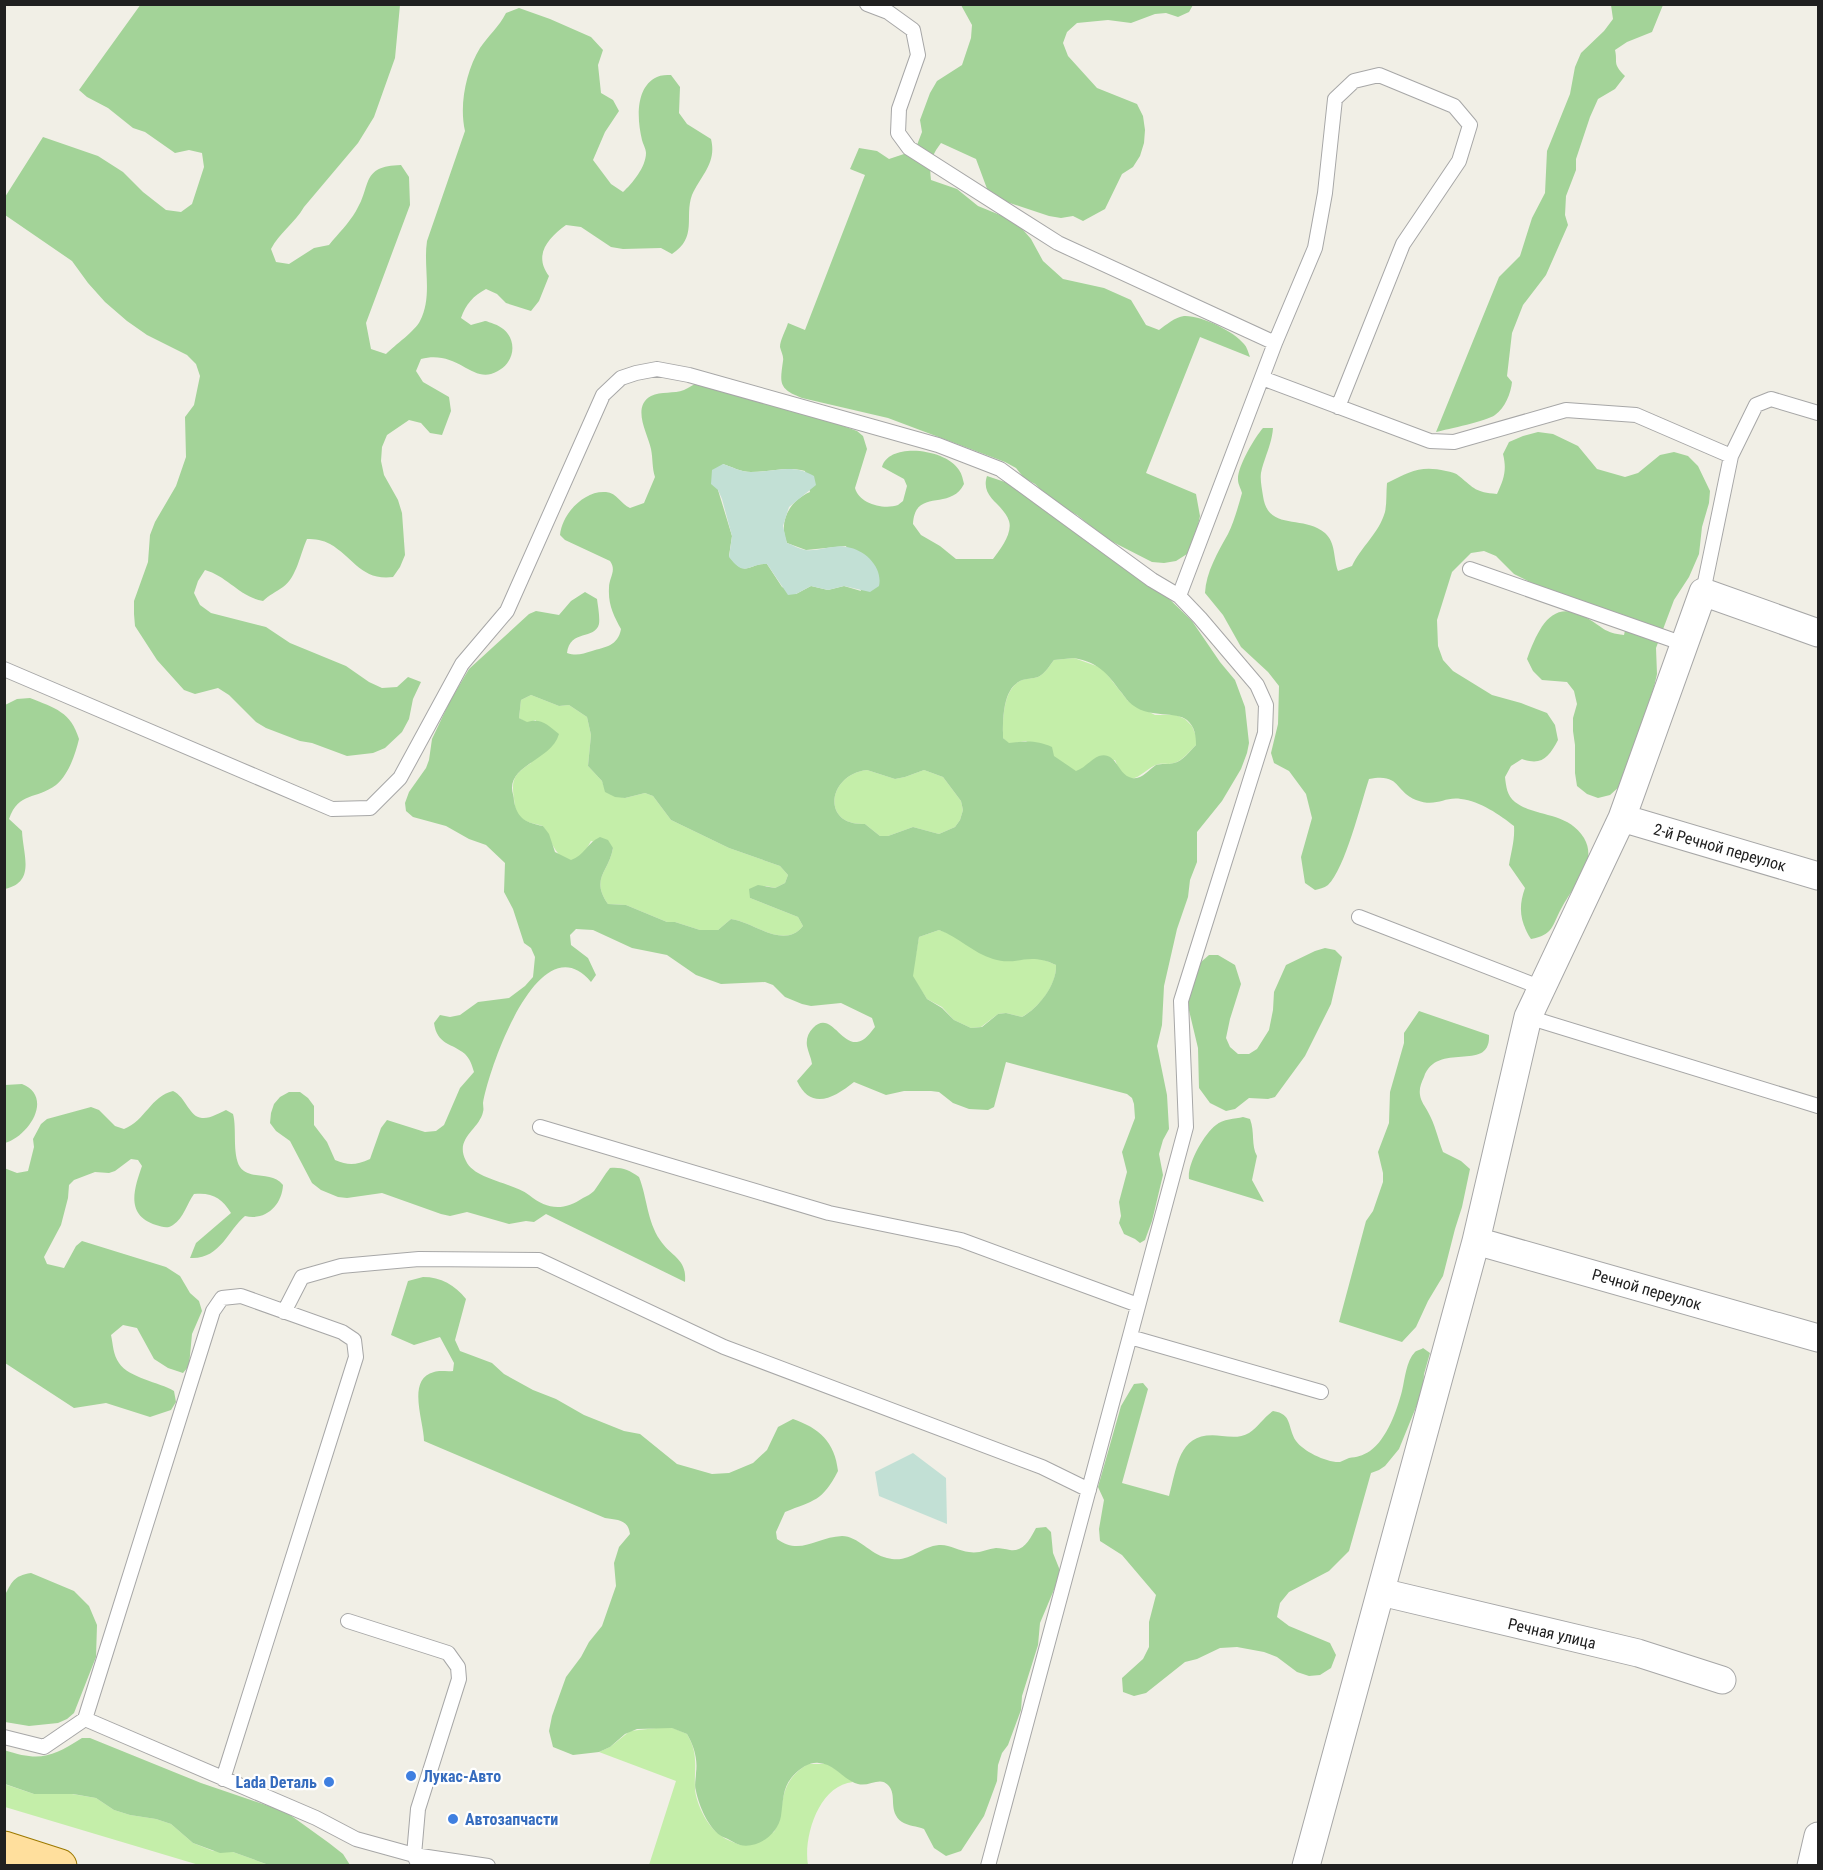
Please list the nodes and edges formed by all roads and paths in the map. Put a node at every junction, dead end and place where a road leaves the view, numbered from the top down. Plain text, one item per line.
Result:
1 (867, 4) edge
2 (1275, 343) junction
3 (1262, 378) junction
4 (1338, 407) junction
5 (1818, 413) edge
6 (1731, 456) junction
7 (1470, 569) dead end
8 (1703, 592) junction
9 (1179, 596) junction
10 (1818, 633) edge
11 (1684, 644) junction
12 (4, 669) edge
13 (1622, 818) junction
14 (1818, 876) edge
15 (1359, 917) dead end
16 (1542, 988) junction
17 (1528, 1017) junction
18 (1818, 1106) edge
19 (540, 1127) dead end
20 (1476, 1241) junction
21 (1138, 1305) junction
22 (284, 1312) junction
23 (1130, 1337) junction
24 (1818, 1338) edge
25 (1321, 1392) dead end
26 (1089, 1490) junction
27 (1381, 1592) junction
28 (348, 1621) dead end
29 (1722, 1680) dead end
30 (85, 1719) junction
31 (4, 1737) edge
32 (223, 1779) junction
33 (1818, 1836) edge
34 (4, 1848) edge
35 (416, 1860) edge
36 (60, 1866) edge
37 (488, 1866) edge
38 (988, 1866) edge
39 (1306, 1866) edge
40 (1811, 1866) edge

1 - 2 lane
2 - 3 lane
2 - 4 lane
3 - 4 lane
3 - 9 lane
4 - 6 lane
5 - 6 lane
6 - 8 lane
7 - 11 lane
8 - 10 street
8 - 11 street
9 - 12 lane
9 - 21 lane
11 - 13 street
13 - 14 street, 2-й Речной переулок
13 - 16 street
15 - 16 lane
16 - 17 street
17 - 18 lane
17 - 20 street
19 - 21 lane
20 - 24 street, Речной переулок
20 - 27 street
21 - 23 lane
22 - 26 lane
22 - 30 lane
22 - 32 lane
23 - 25 lane
23 - 26 lane
26 - 38 lane
27 - 29 street, Речная улица
27 - 39 street
28 - 35 lane
30 - 31 lane
30 - 32 lane
32 - 35 lane
33 - 40 street
34 - 36 main road
35 - 37 lane

